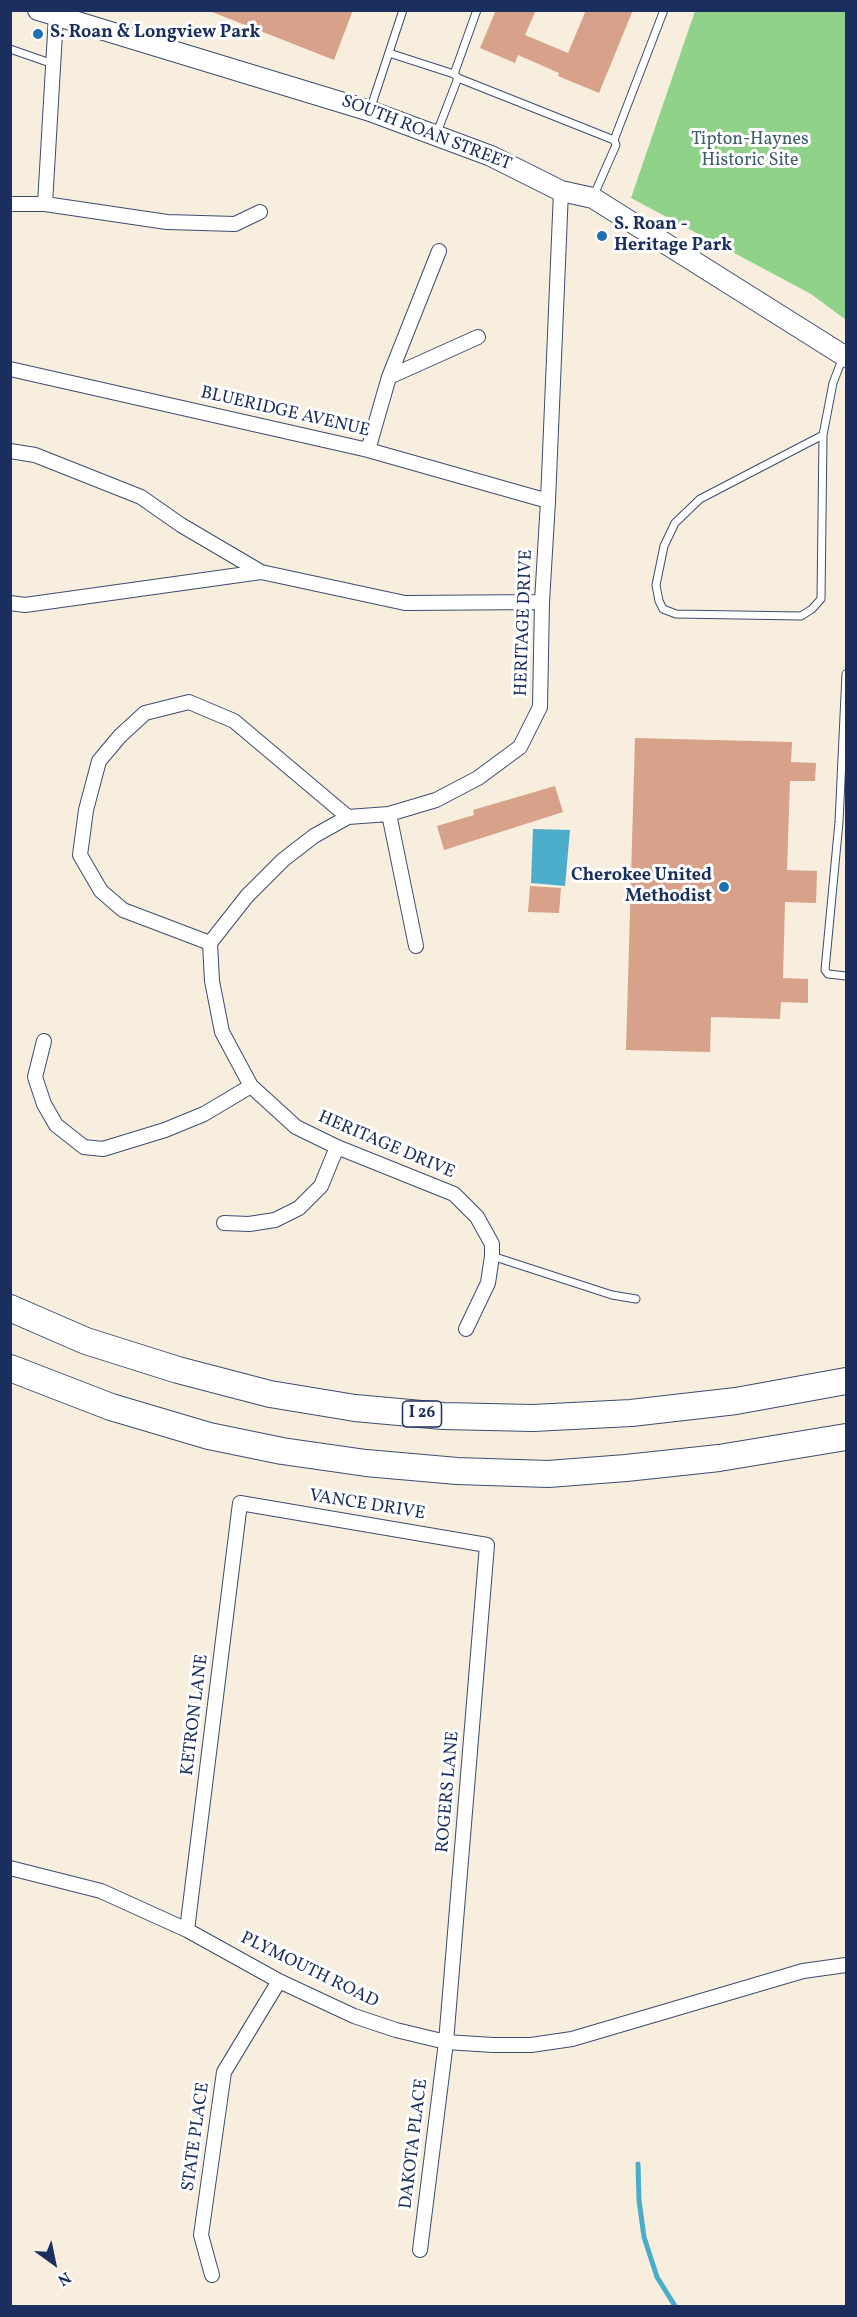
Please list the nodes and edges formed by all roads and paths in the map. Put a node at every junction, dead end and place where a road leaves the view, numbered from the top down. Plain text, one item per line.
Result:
1 (404, 10) edge
2 (477, 10) edge
3 (664, 10) edge
4 (47, 14) edge
5 (10, 49) edge
6 (389, 52) junction
7 (53, 64) junction
8 (456, 76) junction
9 (370, 111) junction
10 (436, 137) junction
11 (614, 140) junction
12 (561, 191) junction
13 (593, 198) junction
14 (10, 204) edge
15 (45, 204) junction
16 (260, 213) dead end
17 (439, 251) dead end
18 (478, 337) dead end
19 (845, 356) edge
20 (10, 369) edge
21 (389, 377) junction
22 (823, 435) junction
23 (368, 450) junction
24 (10, 451) edge
25 (548, 501) junction
26 (261, 572) junction
27 (542, 602) junction
28 (10, 603) edge
29 (846, 674) edge
30 (389, 814) junction
31 (348, 817) junction
32 (210, 943) junction
33 (416, 946) dead end
34 (846, 976) edge
35 (44, 1041) dead end
36 (251, 1086) junction
37 (337, 1147) junction
38 (224, 1223) dead end
39 (492, 1256) junction
40 (636, 1299) dead end
41 (10, 1308) edge
42 (466, 1329) dead end
43 (10, 1368) edge
44 (846, 1381) edge
45 (846, 1437) edge
46 (240, 1503) joint
47 (487, 1545) joint
48 (10, 1868) edge
49 (187, 1930) junction
50 (846, 1965) edge
51 (279, 1981) junction
52 (446, 2042) junction
53 (420, 2250) dead end
54 (212, 2275) dead end

1 - 6 lane
2 - 8 lane
3 - 11 lane
4 - 7 street
4 - 9 main road, SOUTH ROAN STREET
5 - 7 lane
6 - 8 lane
6 - 9 lane
7 - 15 street
8 - 10 lane
8 - 11 lane
9 - 10 main road, SOUTH ROAN STREET
10 - 12 main road, SOUTH ROAN STREET
11 - 13 lane
12 - 13 main road, SOUTH ROAN STREET
12 - 25 street, HERITAGE DRIVE
13 - 19 main road, SOUTH ROAN STREET
14 - 15 street
15 - 16 street
17 - 21 street
18 - 21 street
19 - 22 lane
20 - 23 street, BLUERIDGE AVENUE
21 - 23 street
22 - 22 lane
23 - 25 street, BLUERIDGE AVENUE
24 - 26 street
25 - 27 street, HERITAGE DRIVE
26 - 27 street
26 - 28 street
27 - 30 street, HERITAGE DRIVE
29 - 34 lane
30 - 31 street, HERITAGE DRIVE
30 - 33 street
31 - 32 street, HERITAGE DRIVE
31 - 32 street
32 - 36 street, HERITAGE DRIVE
35 - 36 street
36 - 37 street, HERITAGE DRIVE
37 - 38 street
37 - 39 street, HERITAGE DRIVE
39 - 40 lane
39 - 42 street, HERITAGE DRIVE
41 - 44 highway, I 26
43 - 45 highway
46 - 47 street, VANCE DRIVE
46 - 49 street, KETRON LANE
47 - 52 street, ROGERS LANE
48 - 49 street, PLYMOUTH ROAD
49 - 51 street, PLYMOUTH ROAD
50 - 52 street, PLYMOUTH ROAD
51 - 52 street, PLYMOUTH ROAD
51 - 54 street, STATE PLACE
52 - 53 street, DAKOTA PLACE

